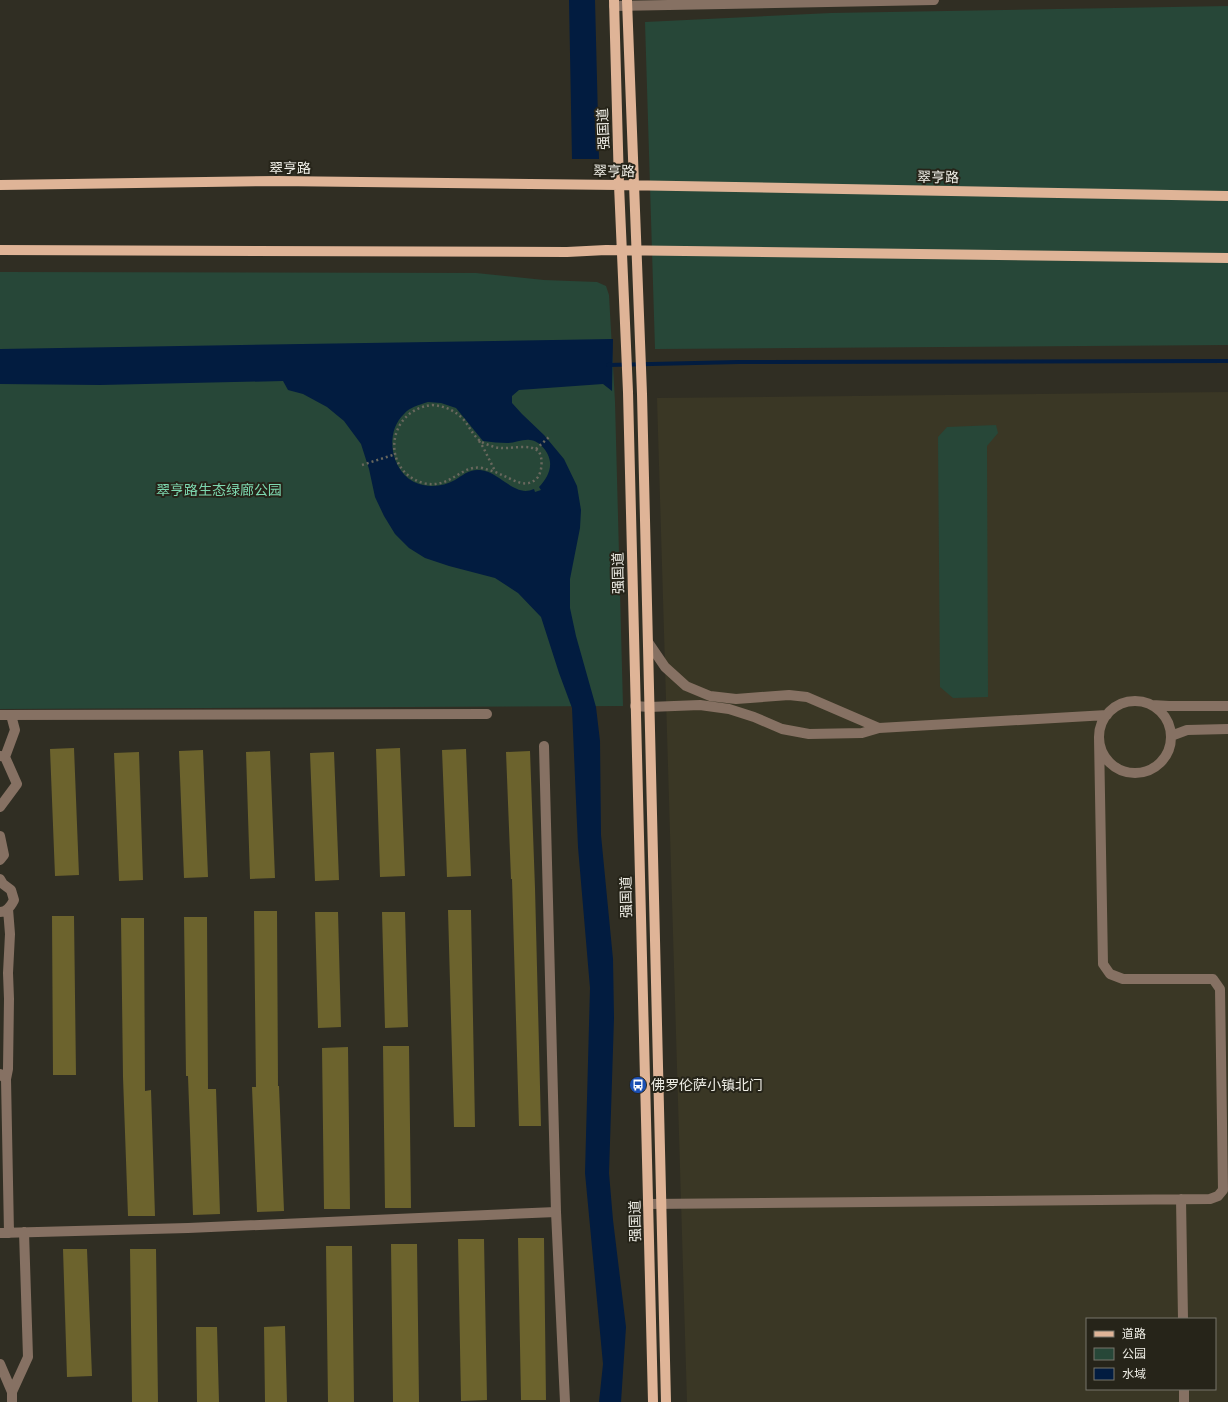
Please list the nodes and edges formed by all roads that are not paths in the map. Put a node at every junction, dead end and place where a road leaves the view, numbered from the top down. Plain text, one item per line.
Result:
1 (934, 0) edge
2 (614, 3) edge
3 (627, 3) edge
4 (0, 185) edge
5 (619, 185) junction
6 (633, 185) junction
7 (1228, 196) edge
8 (0, 250) edge
9 (622, 251) junction
10 (636, 251) junction
11 (1228, 258) edge
12 (648, 642) junction
13 (1151, 705) junction
14 (635, 706) junction
15 (1228, 706) edge
16 (649, 707) junction
17 (487, 714) dead end
18 (1107, 715) junction
19 (0, 716) edge
20 (11, 716) junction
21 (879, 728) junction
22 (1228, 729) edge
23 (1171, 736) junction
24 (1100, 738) junction
25 (544, 746) dead end
26 (2, 757) edge
27 (0, 807) edge
28 (0, 836) edge
29 (0, 860) edge
30 (1, 882) edge
31 (4, 910) edge
32 (3, 1077) edge
33 (1181, 1199) junction
34 (648, 1204) junction
35 (661, 1204) junction
36 (556, 1212) junction
37 (24, 1232) junction
38 (5, 1233) edge
39 (1183, 1318) edge
40 (0, 1364) edge
41 (1184, 1390) edge
42 (12, 1397) edge
43 (565, 1402) edge
44 (653, 1402) edge
45 (666, 1402) edge
46 (1184, 1402) edge

1 - 3 street
2 - 3 street
2 - 5 main road, 强国道
3 - 6 main road, 强国道
4 - 5 main road, 翠亨路
5 - 6 main road, 翠亨路
5 - 9 main road, 强国道
6 - 7 main road, 翠亨路
6 - 10 main road, 强国道
8 - 9 main road
9 - 10 main road
9 - 14 main road, 强国道
10 - 11 main road
10 - 12 main road, 强国道
12 - 16 main road, 强国道
12 - 21 street
13 - 15 street
13 - 18 street
13 - 23 street
14 - 16 street
14 - 34 main road, 强国道
16 - 21 street
16 - 35 main road, 强国道
17 - 20 street
18 - 21 street
18 - 24 street
19 - 20 street
20 - 26 street
22 - 23 street
23 - 24 street
24 - 33 street
25 - 36 street
26 - 27 street
28 - 29 street
30 - 31 street
31 - 32 street
32 - 38 street
33 - 35 street
33 - 39 street
34 - 35 street
34 - 44 main road, 强国道
35 - 45 main road, 强国道
36 - 37 street
36 - 43 street
37 - 38 street
37 - 42 street
40 - 42 street
41 - 46 street

